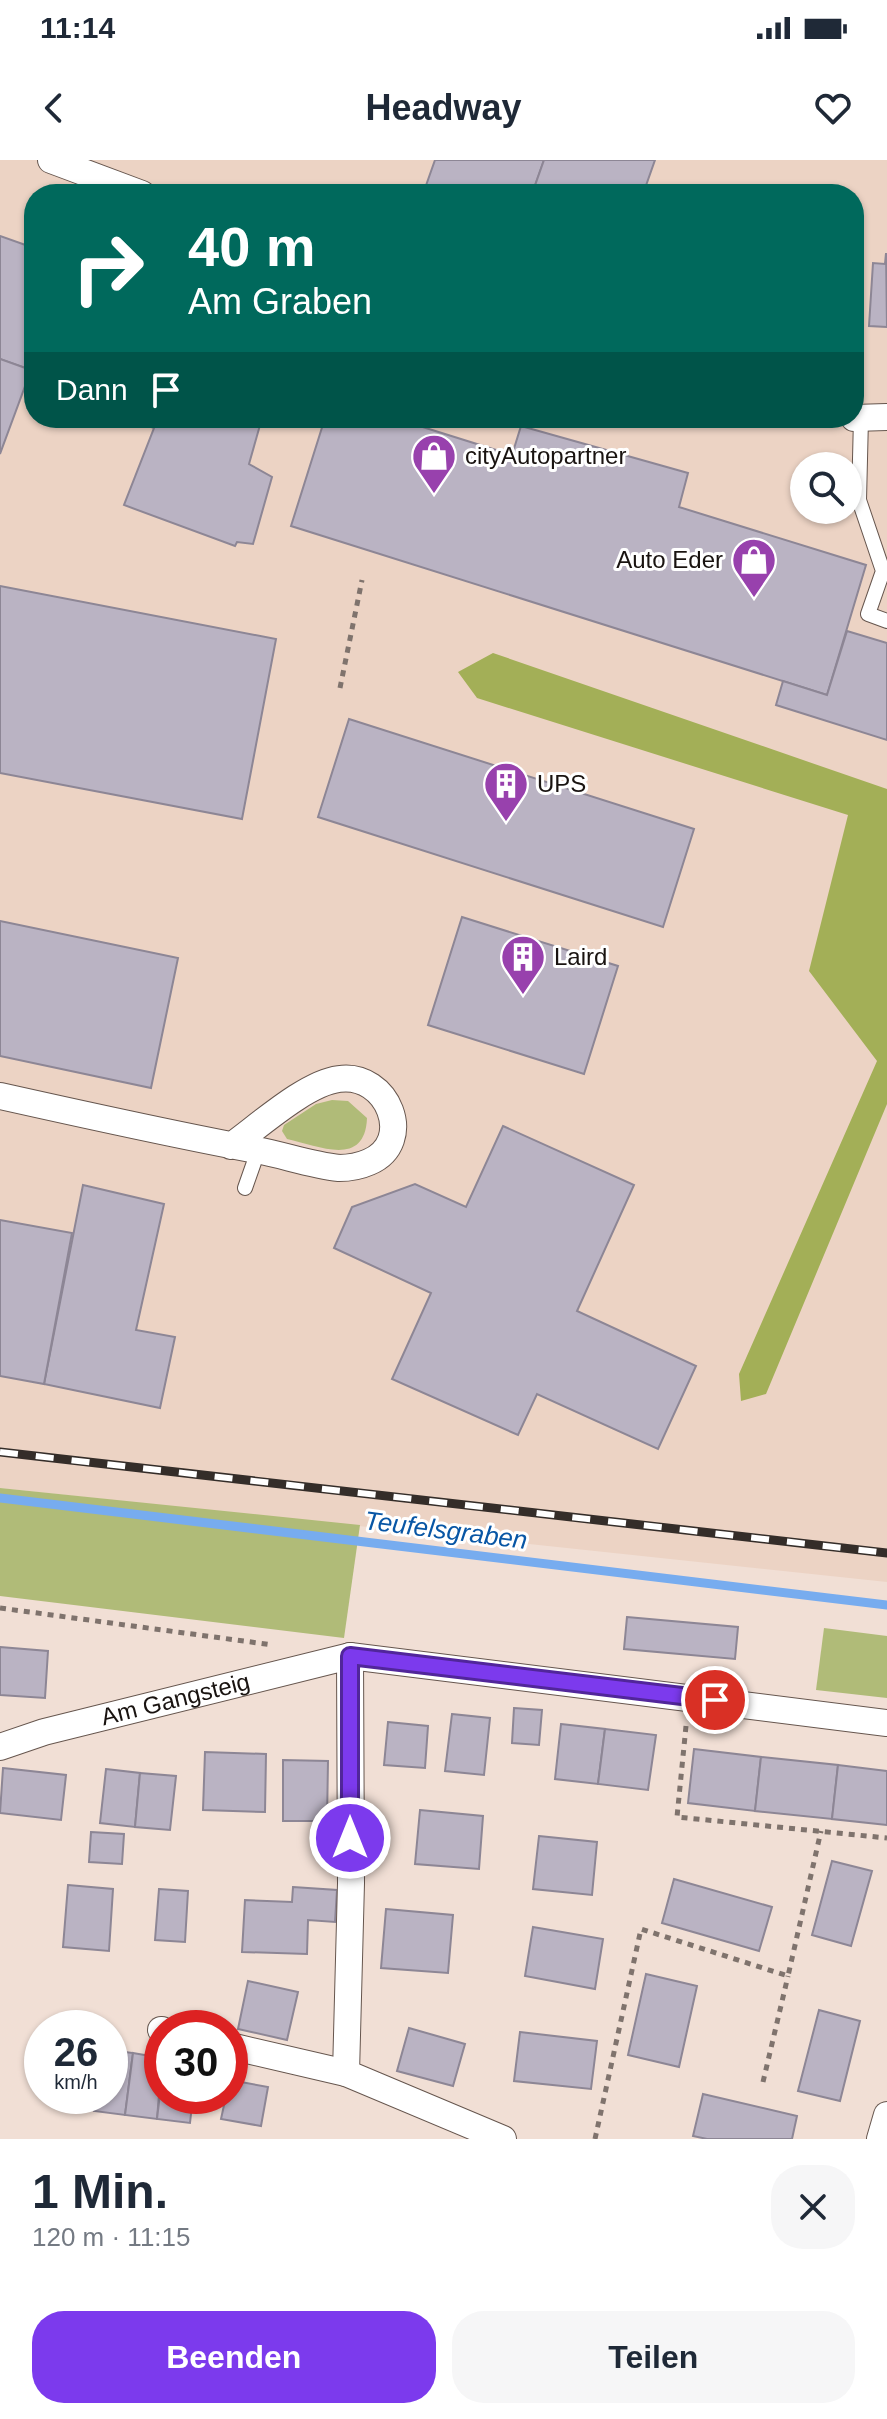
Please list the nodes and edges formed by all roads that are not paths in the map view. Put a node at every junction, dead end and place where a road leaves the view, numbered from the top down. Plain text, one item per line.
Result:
1 (51, 160) edge
2 (115, 184) edge
3 (867, 418) edge
4 (887, 621) edge
5 (0, 1096) edge
6 (231, 1146) junction
7 (258, 1151) junction
8 (245, 1188) dead end
9 (350, 1656) junction
10 (887, 1723) edge
11 (0, 1747) edge
12 (248, 2050) edge
13 (346, 2073) junction
14 (887, 2115) edge
15 (503, 2139) edge
16 (880, 2139) edge

1 - 2 street
3 - 4 lane
5 - 6 street
6 - 7 street
6 - 7 street
7 - 8 lane
9 - 10 street
9 - 11 street, Am Gangsteig
9 - 13 street
12 - 13 street
13 - 15 street
14 - 16 street

